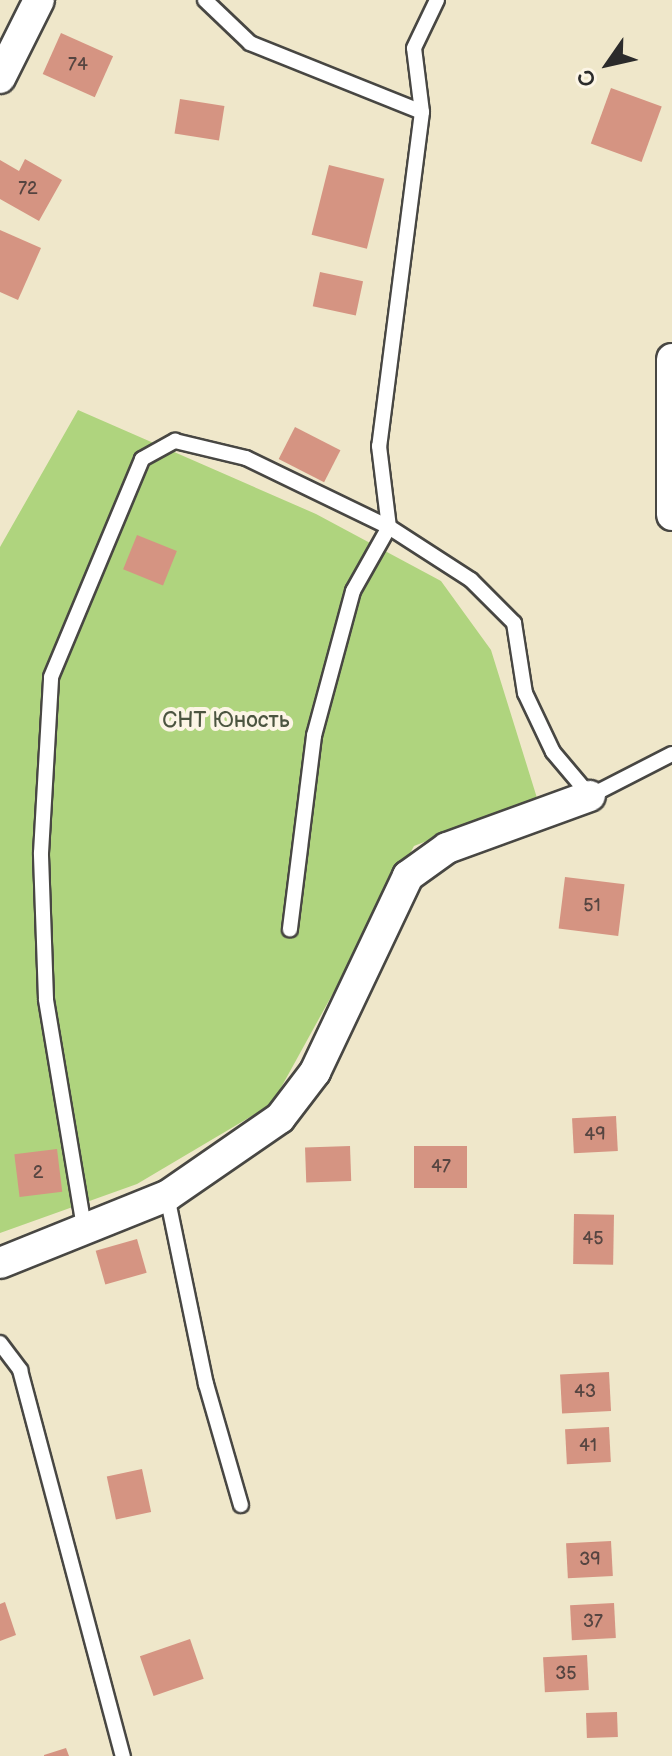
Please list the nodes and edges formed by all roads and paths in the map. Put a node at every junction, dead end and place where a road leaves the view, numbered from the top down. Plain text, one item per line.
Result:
1 (39, 0) edge
2 (205, 0) edge
3 (437, 0) edge
4 (0, 78) edge
5 (422, 112) junction
6 (672, 359) edge
7 (672, 515) edge
8 (389, 527) junction
9 (672, 754) edge
10 (590, 796) junction
11 (290, 930) dead end
12 (167, 1196) junction
13 (84, 1227) junction
14 (0, 1263) edge
15 (0, 1343) edge
16 (241, 1505) dead end
17 (123, 1756) edge

1 - 4 street
2 - 5 lane
3 - 5 lane
5 - 8 lane
6 - 7 street
8 - 10 lane
8 - 11 lane
8 - 13 lane
9 - 10 lane
10 - 12 street
12 - 13 street
12 - 16 lane
13 - 14 street
15 - 17 lane

